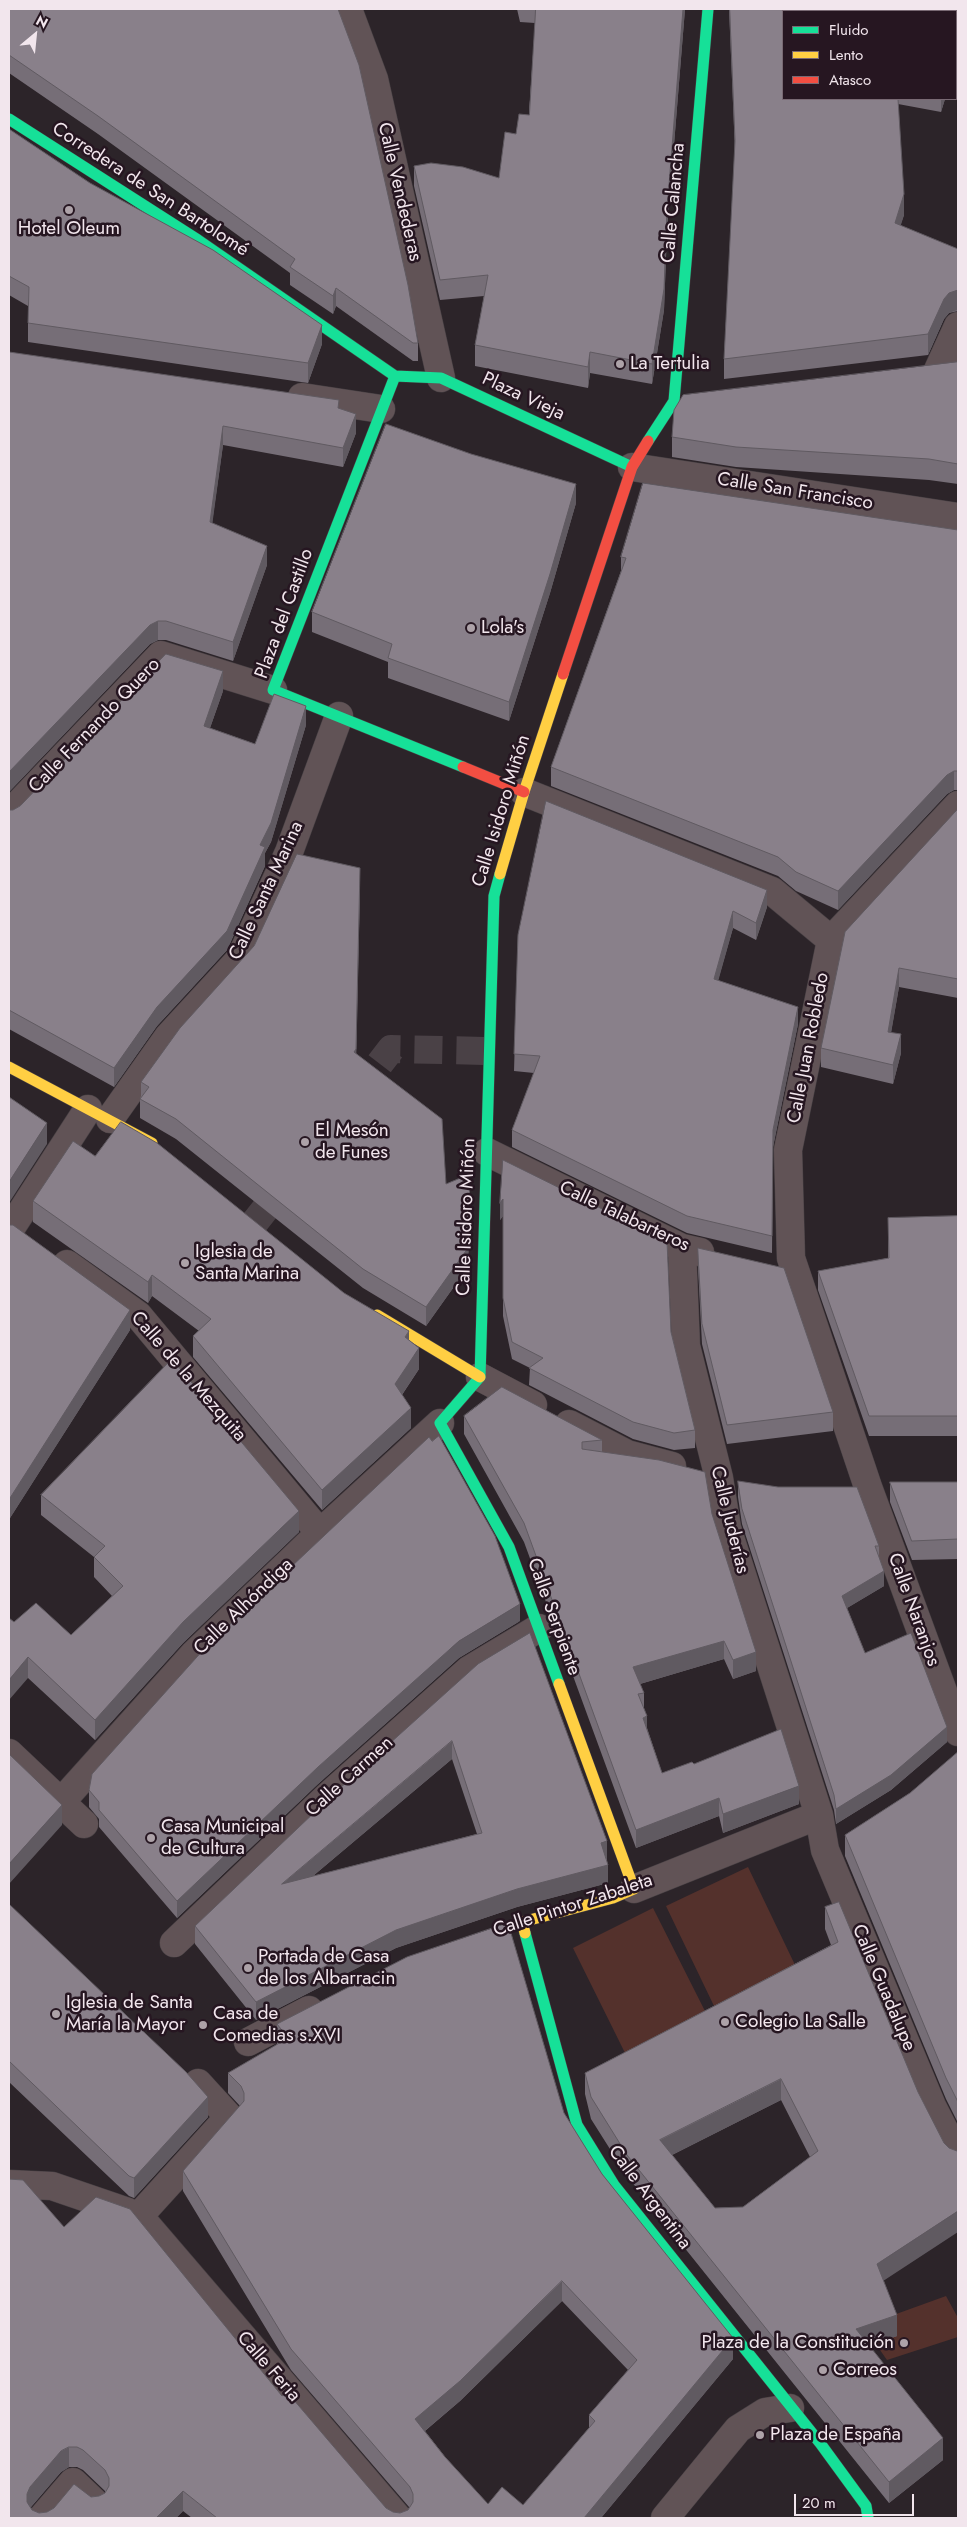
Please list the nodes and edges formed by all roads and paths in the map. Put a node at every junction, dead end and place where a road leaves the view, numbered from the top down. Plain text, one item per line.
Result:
1 (348, 9) edge
2 (708, 9) edge
3 (9, 119) edge
4 (958, 326) edge
5 (939, 370) edge
6 (395, 376) junction
7 (441, 378) junction
8 (279, 394) edge
9 (679, 400) joint
10 (381, 409) junction
11 (632, 467) junction
12 (958, 517) edge
13 (273, 690) junction
14 (339, 716) junction
15 (524, 792) junction
16 (958, 805) edge
17 (9, 814) edge
18 (830, 940) junction
19 (9, 1067) edge
20 (99, 1114) junction
21 (166, 1151) edge
22 (487, 1152) junction
23 (10, 1229) edge
24 (682, 1248) junction
25 (720, 1256) edge
26 (768, 1267) edge
27 (796, 1274) junction
28 (363, 1306) edge
29 (480, 1377) junction
30 (440, 1423) junction
31 (731, 1480) junction
32 (838, 1487) edge
33 (868, 1487) junction
34 (895, 1487) edge
35 (320, 1532) junction
36 (539, 1628) junction
37 (958, 1732) edge
38 (9, 1753) edge
39 (61, 1802) junction
40 (819, 1815) junction
41 (84, 1824) dead end
42 (850, 1834) edge
43 (825, 1850) junction
44 (634, 1889) junction
45 (522, 1922) junction
46 (494, 1931) edge
47 (174, 1943) dead end
48 (333, 1998) edge
49 (248, 2042) dead end
50 (198, 2083) edge
51 (958, 2157) edge
52 (9, 2184) edge
53 (139, 2216) junction
54 (790, 2408) junction
55 (94, 2502) edge
56 (871, 2514) edge
57 (42, 2518) edge
58 (398, 2518) edge
59 (664, 2518) edge

1 - 7 street, Calle Vendederas
2 - 9 street, Calle Calancha
3 - 6 street, Corredera de San Bartolomé
4 - 5 street
6 - 7 street, Plaza Vieja
6 - 10 street, Plaza del Castillo
7 - 11 street, Plaza Vieja
8 - 10 street
9 - 11 street, Calle Isidoro Miñón
10 - 13 street, Plaza del Castillo
11 - 12 street, Calle San Francisco
11 - 15 street, Calle Isidoro Miñón
13 - 14 street, Plaza del Castillo
13 - 17 street, Calle Fernando Quero
14 - 15 street, Plaza del Castillo
14 - 20 street, Calle Santa Marina
15 - 18 street
15 - 22 street, Calle Isidoro Miñón
16 - 18 street
18 - 27 street, Calle Juan Robledo
19 - 20 street
20 - 21 street
20 - 23 street, Calle Santa Marina
22 - 24 street, Calle Talabarteros
22 - 29 street, Calle Isidoro Miñón
23 - 35 street, Calle de la Mezquita
24 - 25 street, Calle Talabarteros
24 - 31 street, Calle Juderías
26 - 27 street
27 - 33 street, Calle Juan Robledo
28 - 29 street
29 - 30 street
29 - 31 street
30 - 35 street, Calle Alhóndiga
30 - 36 street, Calle Serpiente
31 - 40 street, Calle Juderías
32 - 33 street
33 - 34 street
33 - 37 street, Calle Naranjos
35 - 39 street, Calle Alhóndiga
36 - 44 street, Calle Serpiente
36 - 47 street, Calle Carmen
38 - 39 street
39 - 41 street
40 - 43 street, Calle Guadalupe
40 - 44 street, Calle Pintor Zabaleta
42 - 43 street
43 - 51 street, Calle Guadalupe
44 - 45 street, Calle Pintor Zabaleta
45 - 46 street, Calle Pintor Zabaleta
45 - 54 street, Calle Argentina
48 - 49 street
50 - 53 street
52 - 53 street
53 - 58 street, Calle Feria
54 - 56 street
54 - 59 street
55 - 57 street

